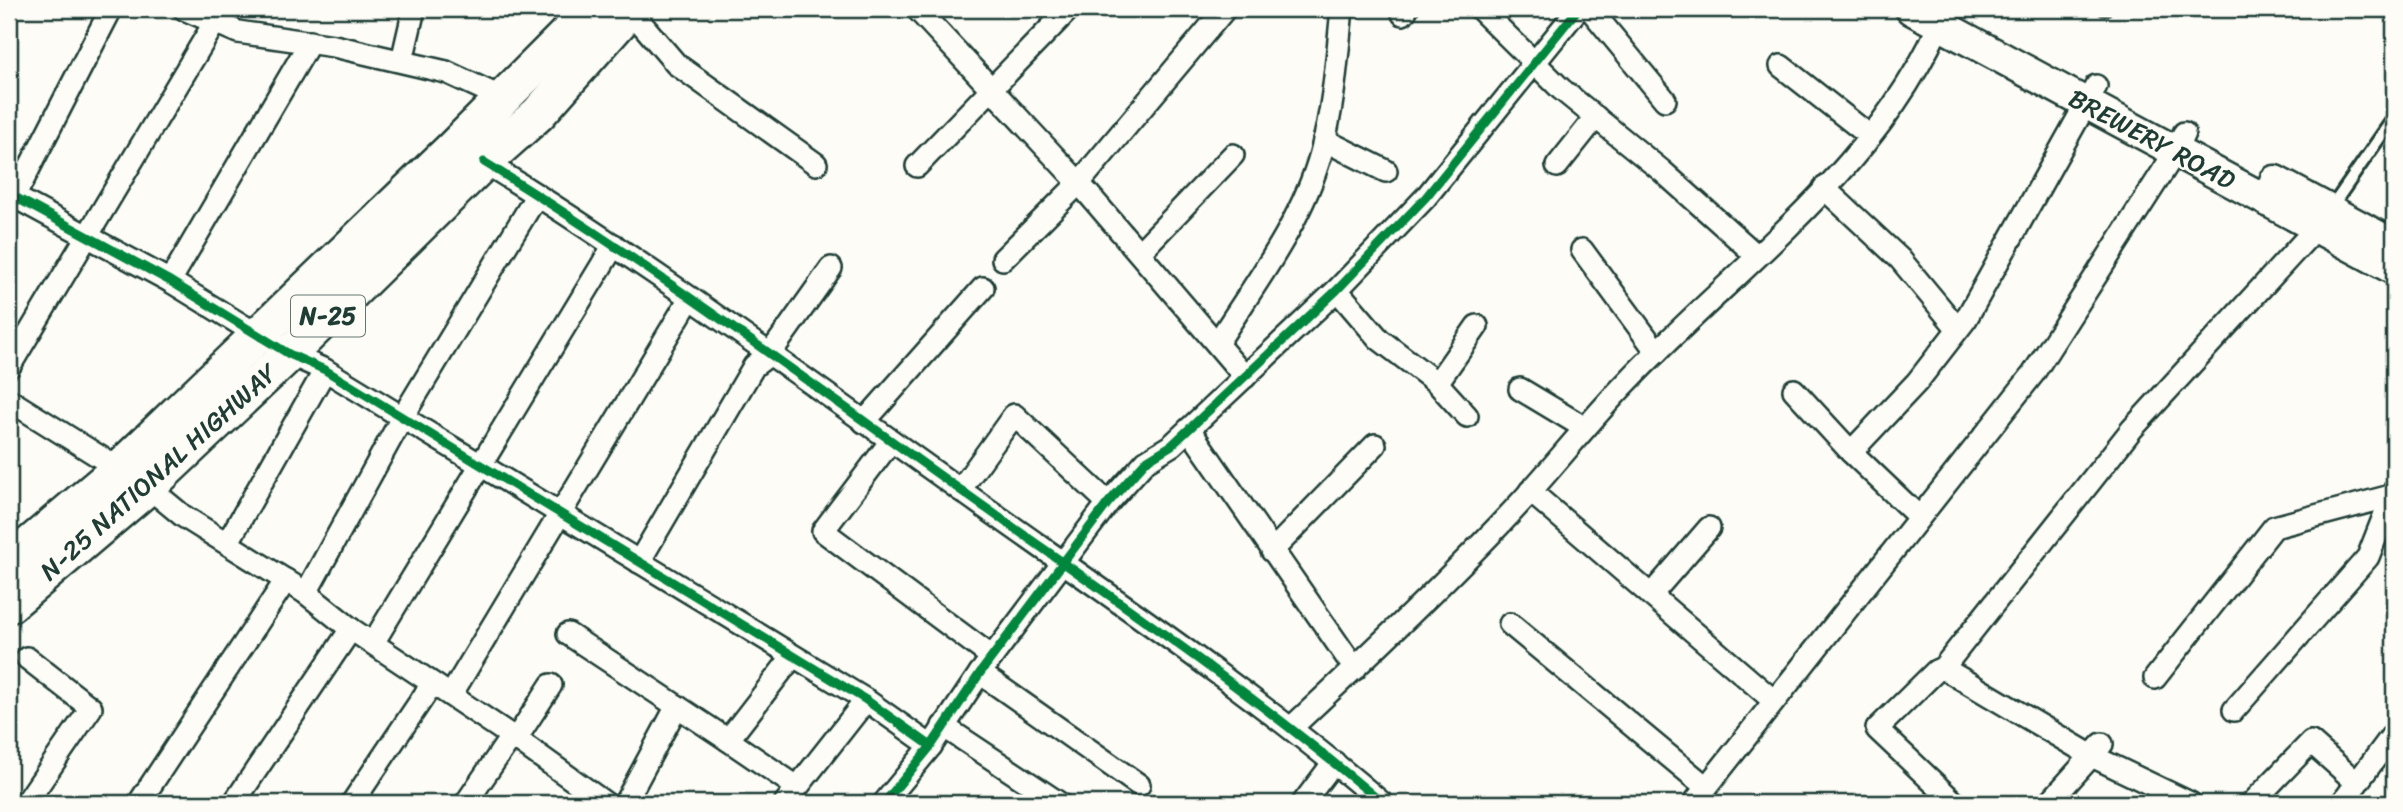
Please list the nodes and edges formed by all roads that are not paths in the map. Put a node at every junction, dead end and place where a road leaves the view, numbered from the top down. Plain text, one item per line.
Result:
1 (111, 9) edge
2 (184, 9) edge
3 (414, 9) edge
4 (592, 9) edge
5 (630, 9) edge
6 (1069, 9) edge
7 (1225, 9) edge
8 (1342, 9) edge
9 (1480, 9) edge
10 (1578, 9) edge
11 (1590, 9) edge
12 (1910, 9) edge
13 (925, 11) edge
14 (1945, 14) edge
15 (215, 22) junction
16 (310, 42) junction
17 (402, 61) junction
18 (1536, 63) junction
19 (1782, 66) dead end
20 (993, 89) junction
21 (2092, 95) junction
22 (503, 99) junction
23 (1665, 100) dead end
24 (538, 114) junction
25 (1596, 117) junction
26 (2394, 117) edge
27 (1870, 136) junction
28 (1324, 140) junction
29 (2180, 142) junction
30 (1233, 155) dead end
31 (484, 162) junction
32 (816, 164) dead end
33 (916, 166) dead end
34 (1557, 166) dead end
35 (1386, 171) dead end
36 (1079, 183) junction
37 (1824, 188) junction
38 (537, 195) junction
39 (11, 199) edge
40 (2323, 219) junction
41 (87, 235) junction
42 (614, 245) junction
43 (2394, 245) edge
44 (1582, 250) dead end
45 (1140, 253) junction
46 (1756, 256) junction
47 (1003, 259) dead end
48 (831, 268) dead end
49 (2394, 269) edge
50 (170, 281) junction
51 (982, 288) dead end
52 (1337, 290) junction
53 (691, 298) junction
54 (1477, 326) dead end
55 (1958, 329) junction
56 (259, 335) junction
57 (1218, 342) junction
58 (1657, 352) junction
59 (289, 354) junction
60 (770, 354) junction
61 (9, 367) edge
62 (324, 370) junction
63 (1245, 377) junction
64 (1437, 383) junction
65 (1520, 389) dead end
66 (1794, 390) dead end
67 (9, 400) edge
68 (1467, 416) dead end
69 (402, 418) junction
70 (864, 422) junction
71 (1585, 428) junction
72 (1189, 429) junction
73 (891, 441) junction
74 (1375, 444) dead end
75 (1851, 452) junction
76 (480, 465) junction
77 (119, 469) junction
78 (148, 487) junction
79 (960, 490) junction
80 (1530, 491) junction
81 (2393, 494) edge
82 (1108, 503) junction
83 (558, 513) junction
84 (1920, 517) junction
85 (1709, 528) dead end
86 (228, 542) junction
87 (1272, 551) junction
88 (9, 562) edge
89 (639, 562) junction
90 (1064, 563) junction
91 (286, 580) junction
92 (306, 593) junction
93 (1651, 596) junction
94 (9, 605) edge
95 (1510, 624) dead end
96 (351, 629) junction
97 (568, 634) dead end
98 (373, 643) junction
99 (793, 656) junction
100 (27, 658) dead end
101 (986, 665) junction
102 (1943, 668) junction
103 (1355, 669) junction
104 (2155, 678) dead end
105 (432, 684) junction
106 (551, 685) dead end
107 (451, 695) junction
108 (866, 700) junction
109 (1774, 701) junction
110 (677, 706) junction
111 (2234, 710) dead end
112 (943, 726) junction
113 (1292, 727) junction
114 (2394, 733) edge
115 (513, 738) junction
116 (728, 740) junction
117 (931, 746) junction
118 (2097, 750) junction
119 (1334, 762) junction
120 (2357, 783) junction
121 (1139, 785) dead end
122 (791, 795) edge
123 (1700, 795) edge
124 (578, 796) edge
125 (26, 803) edge
126 (139, 803) edge
127 (234, 803) edge
128 (352, 803) edge
129 (466, 803) edge
130 (605, 803) edge
131 (625, 803) edge
132 (884, 803) edge
133 (1059, 803) edge
134 (1303, 803) edge
135 (1382, 803) edge
136 (1955, 803) edge
137 (2049, 803) edge
138 (2190, 803) edge
139 (2252, 803) edge
140 (2342, 803) edge

1 - 39 street
2 - 15 street
3 - 17 street
4 - 22 highway, N-25 NATIONAL HIGHWAY / N-25
5 - 24 highway, N-25 NATIONAL HIGHWAY / N-25
5 - 32 street
6 - 20 street
7 - 36 street
8 - 28 street
9 - 18 street
10 - 18 street
11 - 23 street
12 - 14 main road, BREWERY ROAD
13 - 20 street
14 - 21 main road, BREWERY ROAD
14 - 27 street
15 - 16 street
15 - 41 street
16 - 17 street
16 - 50 street
17 - 22 street
18 - 25 street
18 - 52 street
19 - 27 street
20 - 33 street
20 - 36 street
21 - 29 main road, BREWERY ROAD
21 - 55 street
22 - 24 street
22 - 56 highway, N-25 NATIONAL HIGHWAY / N-25
24 - 31 highway, N-25 NATIONAL HIGHWAY / N-25
25 - 34 street
25 - 46 street
26 - 40 lane
27 - 37 street
28 - 35 street
28 - 57 street
29 - 40 main road, BREWERY ROAD
29 - 84 street
30 - 45 street
31 - 38 street
31 - 59 highway, N-25 NATIONAL HIGHWAY / N-25
36 - 45 street
36 - 47 street
37 - 46 street
37 - 55 street
38 - 42 street
38 - 69 street
39 - 41 street
40 - 43 main road, BREWERY ROAD
40 - 49 main road, BREWERY ROAD
40 - 102 street
41 - 50 street
41 - 61 street
42 - 53 street
42 - 76 street
44 - 58 street
45 - 57 street
46 - 58 street
48 - 60 street
50 - 56 street
51 - 70 street
52 - 63 street
52 - 64 street
53 - 60 street
53 - 83 street
54 - 64 street
55 - 75 street
56 - 59 street
56 - 77 highway, N-25 NATIONAL HIGHWAY / N-25
57 - 63 street
58 - 71 street
59 - 62 street
59 - 78 highway, N-25 NATIONAL HIGHWAY / N-25
60 - 70 street
60 - 89 street
62 - 69 street
62 - 86 street
63 - 72 street
64 - 68 street
65 - 71 street
66 - 75 street
67 - 77 street
69 - 76 street
69 - 92 street
70 - 73 street
71 - 80 street
72 - 82 street
72 - 87 street
73 - 79 street
73 - 101 street
74 - 87 street
75 - 84 street
76 - 83 street
76 - 98 street
77 - 78 street
77 - 88 highway, N-25 NATIONAL HIGHWAY / N-25
78 - 86 street
78 - 94 highway, N-25 NATIONAL HIGHWAY / N-25
79 - 82 street
79 - 90 street
80 - 93 street
80 - 103 street
81 - 104 street
81 - 111 street
82 - 90 street
83 - 89 street
83 - 107 street
84 - 109 street
85 - 93 street
86 - 91 street
87 - 103 street
89 - 99 street
90 - 101 street
90 - 113 street
91 - 92 street
91 - 126 street
92 - 96 street
93 - 109 street
95 - 123 street
96 - 98 street
96 - 127 street
97 - 110 street
98 - 105 street
99 - 108 street
99 - 116 street
100 - 125 street
101 - 112 street
101 - 121 street
102 - 118 street
102 - 136 street
103 - 113 street
105 - 107 street
105 - 128 street
106 - 115 street
107 - 115 street
108 - 117 street
108 - 122 street
109 - 123 street
110 - 116 street
110 - 131 street
112 - 117 street
112 - 133 street
113 - 119 street
114 - 120 street
115 - 124 street
115 - 129 street
116 - 122 street
117 - 132 street
118 - 137 street
118 - 138 street
119 - 134 street
119 - 135 street
120 - 139 street
120 - 140 street
124 - 130 street

